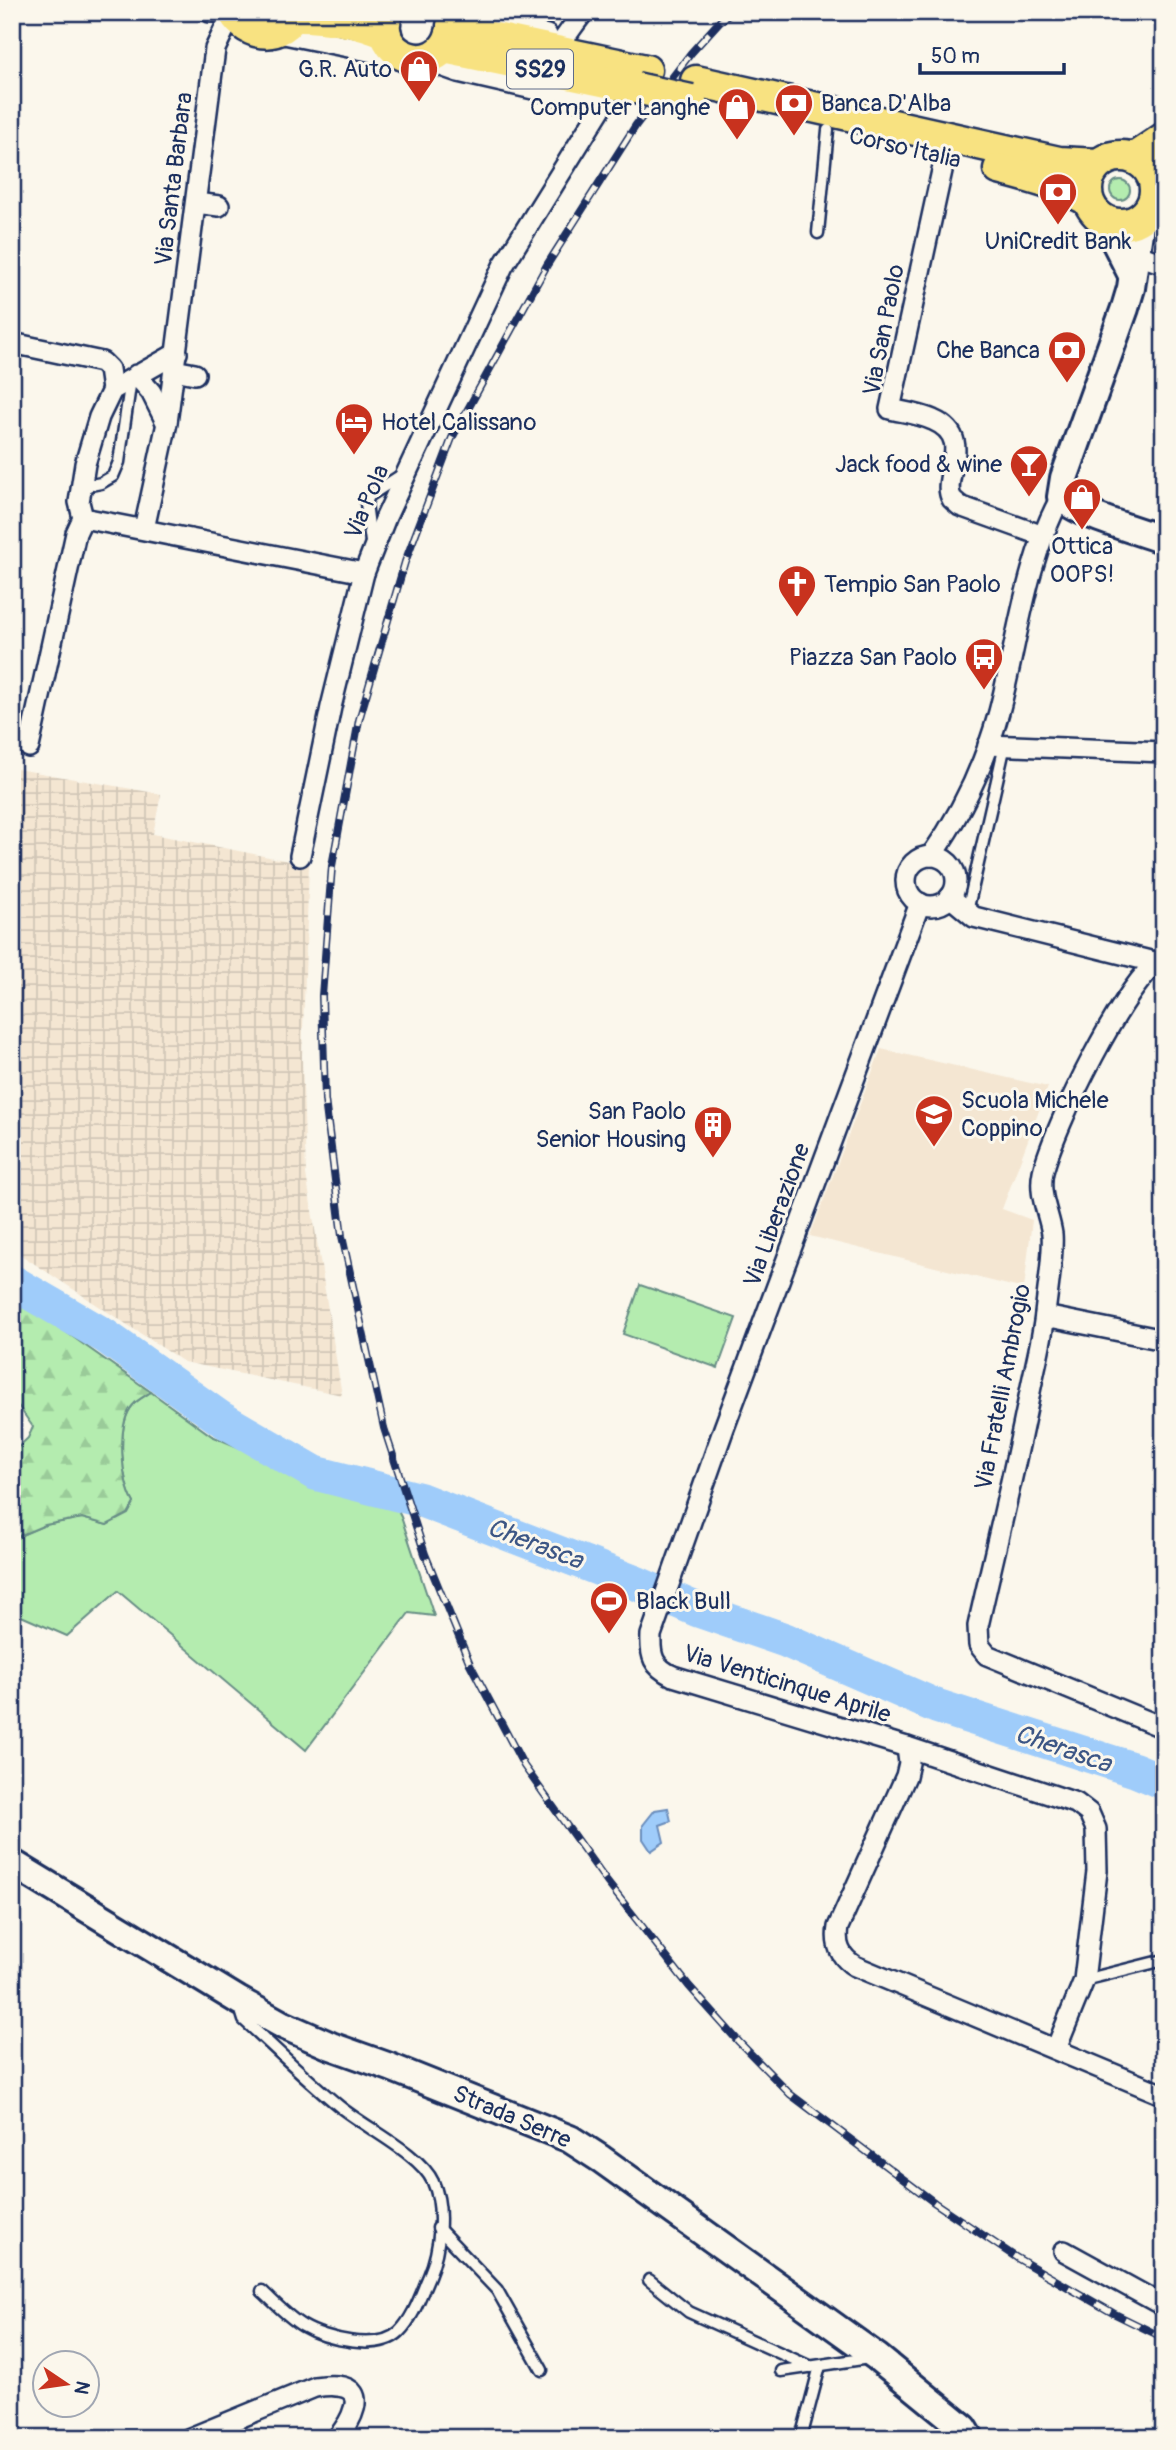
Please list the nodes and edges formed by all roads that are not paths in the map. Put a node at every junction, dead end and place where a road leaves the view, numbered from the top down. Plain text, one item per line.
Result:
1 (583, 12) edge
2 (225, 14) edge
3 (288, 21) edge
4 (387, 23) edge
5 (440, 36) edge
6 (566, 43) junction
7 (527, 66) junction
8 (624, 87) junction
9 (694, 91) junction
10 (828, 130) junction
11 (1164, 138) edge
12 (945, 157) junction
13 (1134, 158) junction
14 (1098, 164) junction
15 (1159, 177) edge
16 (196, 203) junction
17 (219, 206) dead end
18 (1096, 210) junction
19 (1141, 218) junction
20 (818, 233) dead end
21 (1133, 263) junction
22 (1164, 264) edge
23 (12, 343) edge
24 (176, 362) junction
25 (195, 373) dead end
26 (134, 376) junction
27 (112, 390) junction
28 (167, 423) junction
29 (81, 487) junction
30 (1061, 497) junction
31 (82, 517) junction
32 (144, 529) junction
33 (1043, 536) junction
34 (1164, 540) edge
35 (364, 573) junction
36 (997, 745) junction
37 (29, 747) dead end
38 (1164, 752) edge
39 (969, 792) junction
40 (300, 856) dead end
41 (930, 856) junction
42 (950, 865) junction
43 (955, 902) junction
44 (920, 903) junction
45 (1159, 960) edge
46 (1045, 1316) junction
47 (1164, 1340) edge
48 (683, 1545) joint
49 (1164, 1728) edge
50 (907, 1747) junction
51 (12, 1863) edge
52 (1164, 1960) edge
53 (1084, 1980) junction
54 (238, 2000) junction
55 (1056, 2049) junction
56 (1164, 2095) edge
57 (438, 2228) junction
58 (1064, 2251) dead end
59 (649, 2280) dead end
60 (262, 2291) dead end
61 (1164, 2306) edge
62 (877, 2357) junction
63 (816, 2366) junction
64 (542, 2370) dead end
65 (781, 2371) dead end
66 (190, 2438) edge
67 (337, 2438) edge
68 (801, 2438) edge
69 (970, 2438) edge

1 - 6 street
2 - 3 main road, SS29
2 - 16 street, Via Santa Barbara
3 - 4 main road, SS29
3 - 5 street
4 - 5 main road, SS29
5 - 6 main road, SS29
5 - 7 main road, SS29
5 - 8 street
6 - 7 street
6 - 8 main road, SS29
7 - 8 main road, SS29
8 - 9 main road, Corso Italia / SS29
8 - 35 street, Via Pola
9 - 10 main road, Corso Italia / SS29
9 - 14 main road, Corso Italia / SS29
10 - 12 main road, Corso Italia / SS29
10 - 20 lane
11 - 13 main road, SS29
12 - 18 main road, Corso Italia / SS29
12 - 33 street, Via San Paolo
13 - 14 main road, SS29
13 - 15 main road
14 - 18 main road
15 - 19 main road
16 - 17 street
16 - 24 street, Via Santa Barbara
18 - 19 main road, SS29
18 - 21 main road
19 - 21 main road
21 - 22 street
21 - 30 main road
23 - 27 street
24 - 25 street
24 - 26 street
24 - 28 street, Via Santa Barbara
26 - 27 street
26 - 28 street
26 - 29 lane
27 - 29 street
28 - 32 street, Via Santa Barbara
29 - 31 street
30 - 33 street
30 - 34 main road
31 - 32 street
31 - 37 street
32 - 35 street
33 - 36 street
35 - 40 street, Via Pola
36 - 38 street
36 - 39 street
36 - 43 lane
39 - 41 street
39 - 42 street
41 - 42 street
41 - 44 street
42 - 43 street
43 - 44 street
43 - 45 street
44 - 48 street, Via Liberazione
45 - 46 street, Via Fratelli Ambrogio
46 - 47 street
46 - 49 street, Via Fratelli Ambrogio
48 - 50 street, Via Venticinque Aprile
50 - 53 street, Via Venticinque Aprile
50 - 55 street, Via Venticinque Aprile
51 - 54 main road, Strada Serre
52 - 53 lane
53 - 55 street, Via Venticinque Aprile
54 - 57 lane
54 - 62 main road, Strada Serre
55 - 56 street, Via Venticinque Aprile
57 - 60 lane
57 - 64 lane
58 - 61 street
59 - 63 lane
62 - 63 lane
62 - 69 main road, Strada Serre
63 - 65 lane
63 - 68 lane
66 - 67 street

